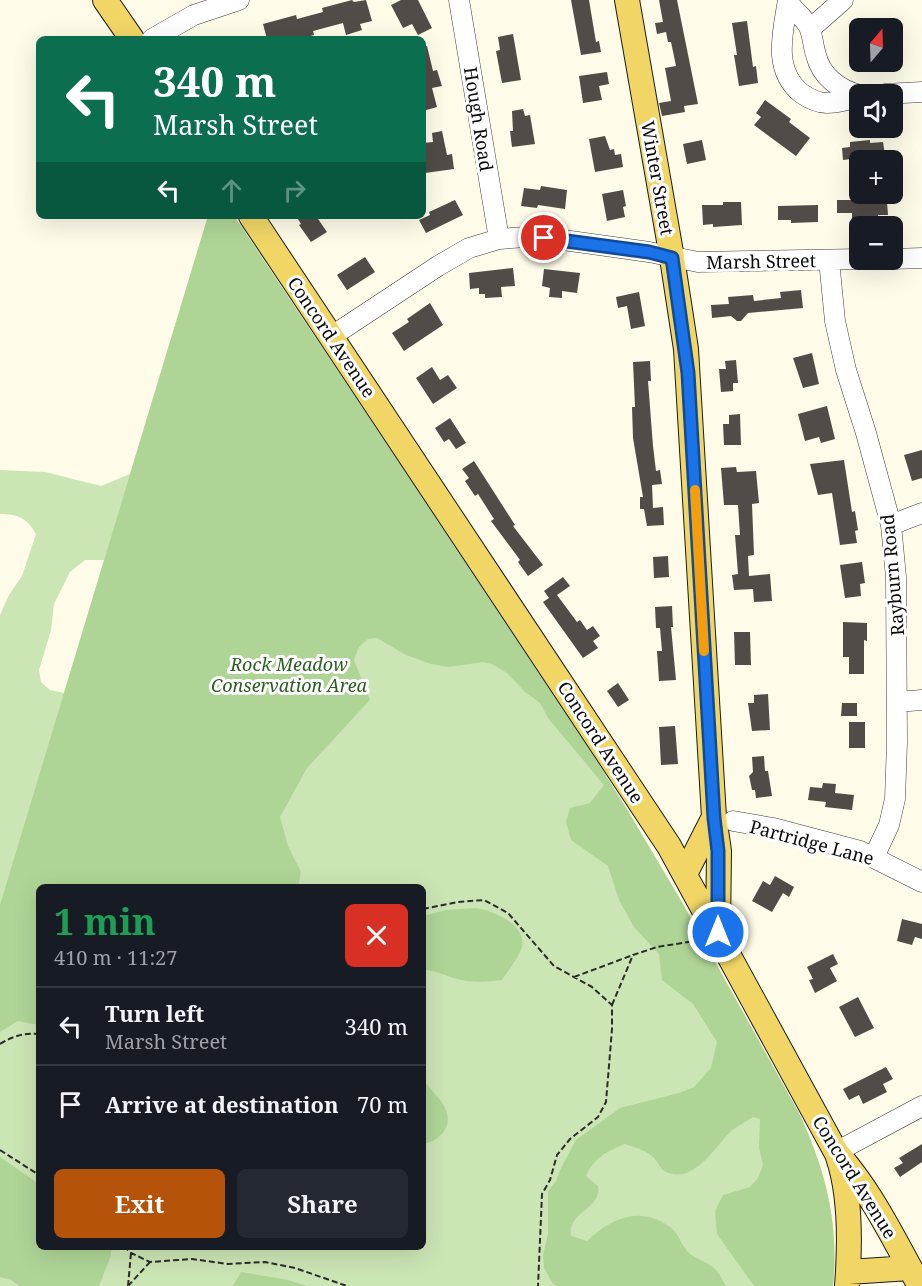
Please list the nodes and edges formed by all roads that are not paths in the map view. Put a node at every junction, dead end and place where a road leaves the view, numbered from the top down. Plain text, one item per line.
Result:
1 (105, 0) edge
2 (239, 0) edge
3 (459, 0) edge
4 (627, 0) edge
5 (843, 0) edge
6 (788, 1) edge
7 (810, 29) junction
8 (130, 36) edge
9 (157, 36) edge
10 (849, 91) edge
11 (922, 92) edge
12 (903, 93) edge
13 (849, 99) edge
14 (253, 219) edge
15 (499, 239) junction
16 (672, 258) junction
17 (922, 258) edge
18 (849, 259) edge
19 (903, 259) edge
20 (830, 260) junction
21 (332, 336) junction
22 (922, 513) edge
23 (891, 525) junction
24 (922, 700) edge
25 (897, 702) junction
26 (718, 830) junction
27 (662, 834) junction
28 (874, 857) junction
29 (688, 879) junction
30 (922, 882) edge
31 (712, 936) junction
32 (922, 1106) edge
33 (836, 1152) junction
34 (915, 1277) edge
35 (848, 1279) edge

1 - 8 main road
2 - 9 street
3 - 15 street, Hough Road
4 - 16 main road, Winter Street
5 - 7 street
6 - 7 street
6 - 13 street
7 - 10 street
11 - 12 street
14 - 21 main road, Concord Avenue
15 - 16 street, Marsh Street
15 - 21 street, Marsh Street
16 - 20 street, Marsh Street
16 - 26 main road, Winter Street
17 - 19 street
18 - 20 street, Marsh Street
20 - 23 street, Rayburn Road
21 - 27 main road, Concord Avenue
22 - 23 street
23 - 25 street, Rayburn Road
24 - 25 street
25 - 28 street, Rayburn Road
26 - 27 main road
26 - 28 street, Partridge Lane
26 - 29 main road
26 - 31 main road, Winter Street
27 - 29 main road, Concord Avenue
28 - 30 street, Partridge Lane
29 - 31 main road, Concord Avenue
31 - 33 main road, Concord Avenue
32 - 33 street
33 - 34 main road, Concord Avenue
33 - 35 main road
34 - 35 main road

